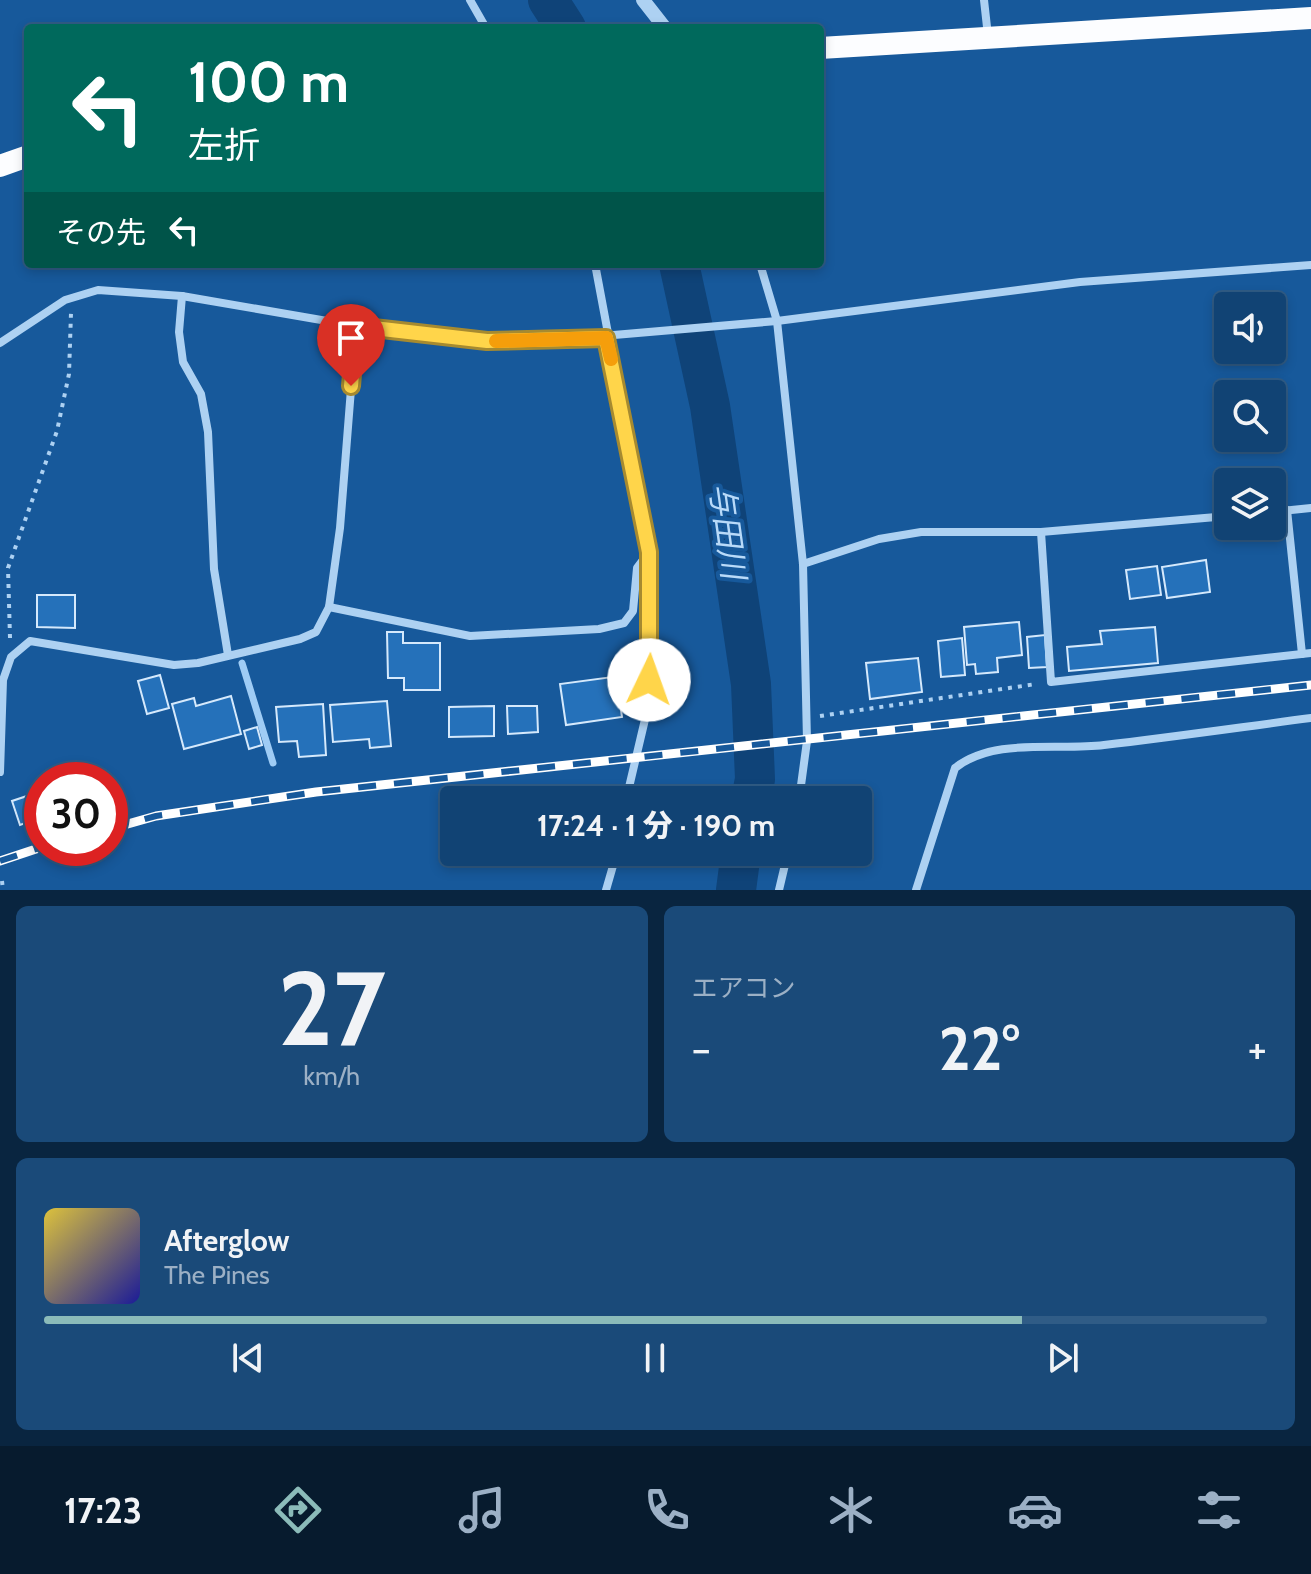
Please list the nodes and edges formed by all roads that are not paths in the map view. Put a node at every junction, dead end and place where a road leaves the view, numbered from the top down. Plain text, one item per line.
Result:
1 (470, 0) edge
2 (643, 0) edge
3 (984, 0) edge
4 (1311, 18) edge
5 (484, 24) edge
6 (662, 24) edge
7 (988, 36) junction
8 (824, 48) edge
9 (24, 157) edge
10 (0, 166) edge
11 (1311, 265) edge
12 (596, 268) edge
13 (761, 268) edge
14 (182, 296) junction
15 (777, 321) junction
16 (356, 326) junction
17 (606, 338) junction
18 (0, 343) edge
19 (1311, 508) edge
20 (1287, 510) joint
21 (1214, 517) edge
22 (1041, 532) junction
23 (649, 552) junction
24 (803, 564) junction
25 (329, 607) junction
26 (1307, 654) edge
27 (228, 655) junction
28 (1311, 718) edge
29 (0, 772) edge
30 (629, 786) edge
31 (802, 786) edge
32 (613, 866) edge
33 (785, 866) edge
34 (606, 890) edge
35 (779, 890) edge
36 (916, 890) edge

1 - 5 street
2 - 6 street
3 - 7 street
4 - 7 highway
7 - 8 highway
9 - 10 highway
11 - 15 street
12 - 17 street
13 - 15 street
14 - 16 street
14 - 18 street
14 - 27 street
15 - 17 street
15 - 24 street
16 - 17 street
16 - 25 street
17 - 23 street
19 - 20 street
20 - 26 street
21 - 22 street
22 - 24 street
22 - 26 street
23 - 25 street
23 - 30 street
24 - 31 street
25 - 27 street
27 - 29 street
28 - 36 street
32 - 34 street
33 - 35 street

